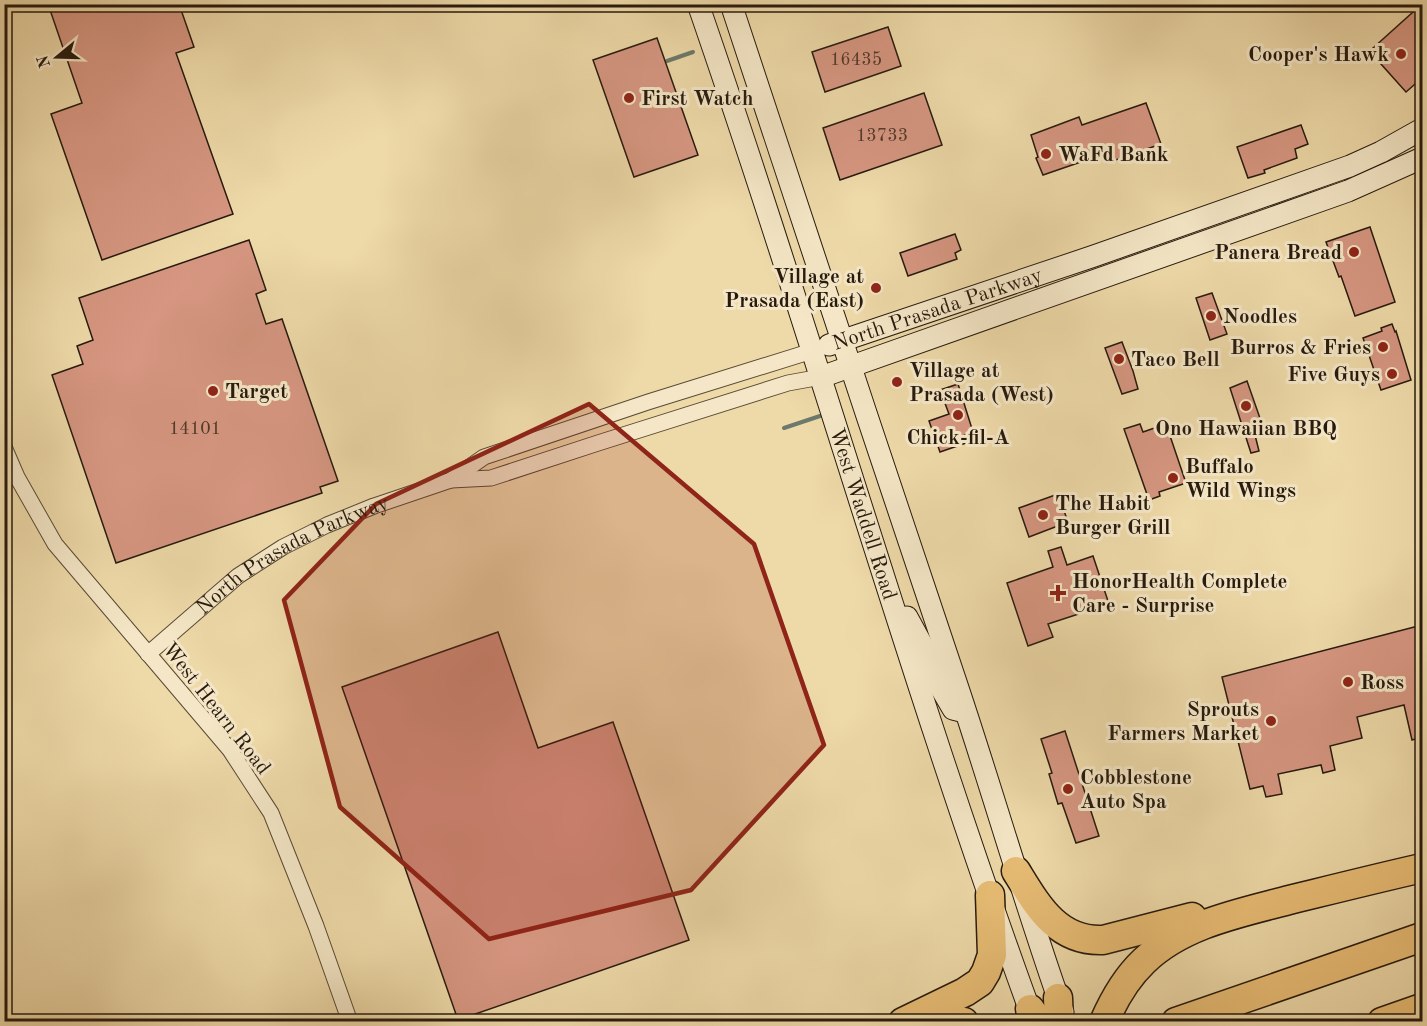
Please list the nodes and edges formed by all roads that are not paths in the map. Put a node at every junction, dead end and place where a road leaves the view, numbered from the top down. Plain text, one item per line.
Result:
1 (698, 4) edge
2 (731, 4) edge
3 (1422, 129) edge
4 (1422, 158) edge
5 (1265, 196) junction
6 (1216, 213) junction
7 (1224, 236) junction
8 (1171, 254) junction
9 (842, 341) junction
10 (812, 351) junction
11 (851, 367) junction
12 (821, 377) junction
13 (4, 447) edge
14 (451, 480) junction
15 (884, 577) junction
16 (148, 654) junction
17 (965, 712) junction
18 (1422, 868) edge
19 (1016, 871) junction
20 (990, 895) junction
21 (1227, 916) junction
22 (1422, 937) edge
23 (1422, 1008) edge
24 (1061, 1014) edge
25 (1034, 1017) edge
26 (350, 1022) edge
27 (903, 1022) edge
28 (920, 1022) edge
29 (964, 1022) edge
30 (1104, 1022) edge
31 (1176, 1022) edge
32 (1382, 1022) edge

1 - 10 main road, West Waddell Road
2 - 9 main road, West Waddell Road
3 - 5 main road, North Prasada Parkway
4 - 7 main road, North Prasada Parkway
5 - 6 main road, North Prasada Parkway
5 - 7 main road
6 - 8 main road
6 - 9 main road, North Prasada Parkway
7 - 8 main road, North Prasada Parkway
8 - 11 main road, North Prasada Parkway
9 - 10 main road, North Prasada Parkway
9 - 11 main road, West Waddell Road
10 - 12 main road, West Waddell Road
10 - 14 street, North Prasada Parkway
11 - 12 main road, North Prasada Parkway
11 - 17 main road, West Waddell Road
12 - 14 street, North Prasada Parkway
12 - 15 main road, West Waddell Road
13 - 16 street, West Hearn Road
14 - 16 street, North Prasada Parkway
15 - 17 main road
15 - 20 main road, West Waddell Road
16 - 26 street, West Hearn Road
17 - 19 main road, West Waddell Road
18 - 21 highway
19 - 21 highway
19 - 24 main road, West Waddell Road
20 - 25 main road, West Waddell Road
20 - 27 highway
21 - 30 highway
22 - 31 highway
23 - 32 highway
28 - 29 highway

